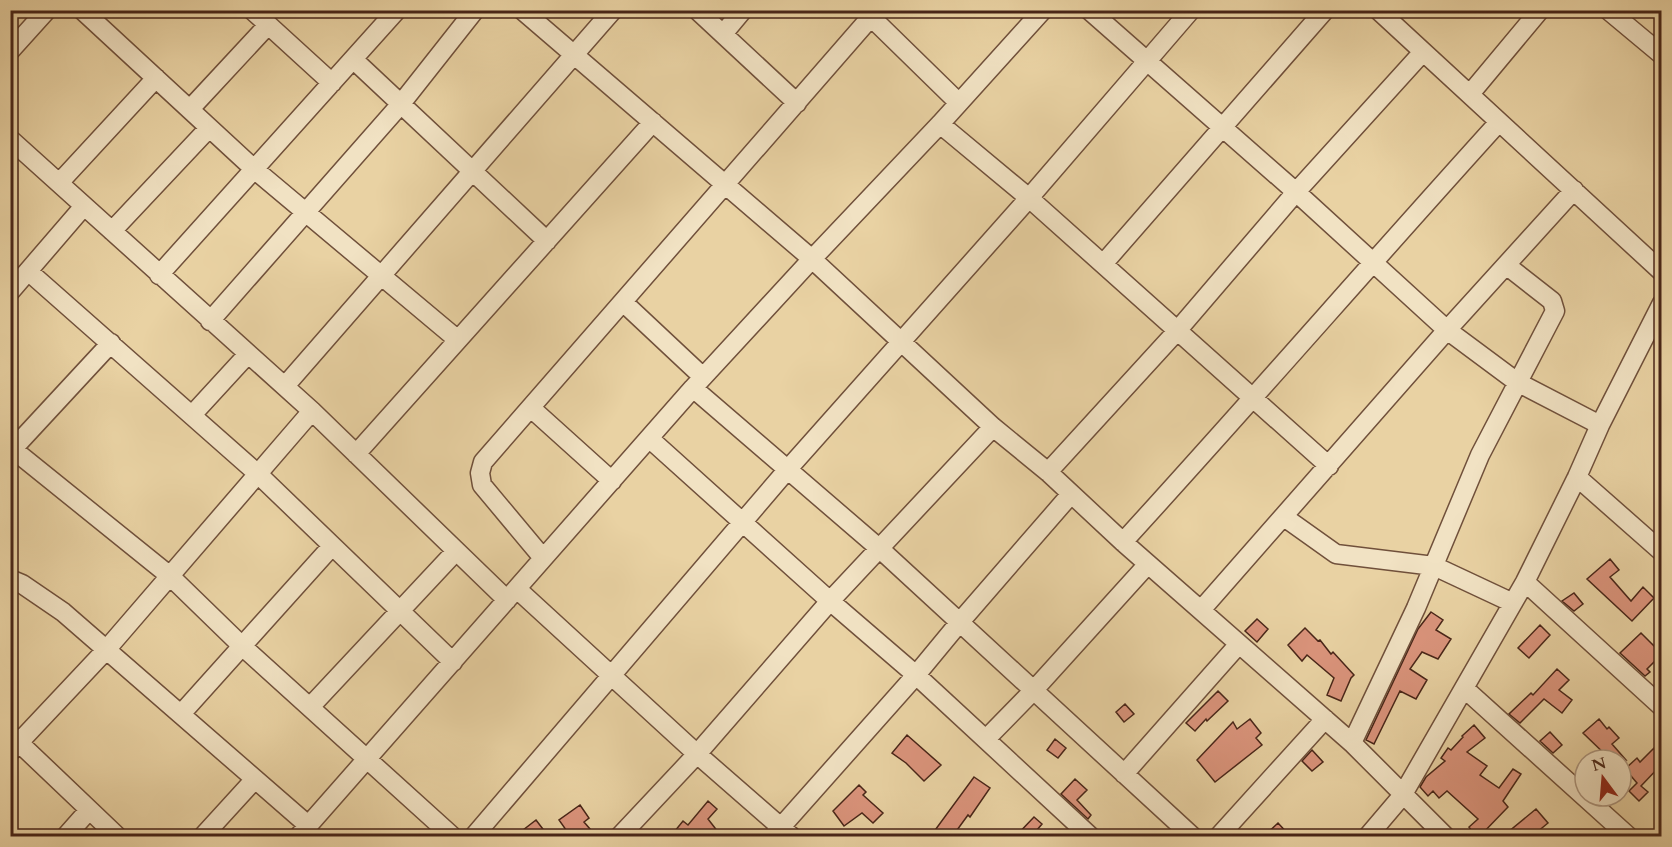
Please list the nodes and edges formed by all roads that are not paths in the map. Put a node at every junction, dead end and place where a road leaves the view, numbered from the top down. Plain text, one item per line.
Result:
1 (47, 10) edge
2 (82, 10) edge
3 (252, 10) edge
4 (397, 10) edge
5 (475, 10) edge
6 (522, 10) edge
7 (613, 10) edge
8 (697, 10) edge
9 (743, 10) edge
10 (1043, 10) edge
11 (1089, 10) edge
12 (1191, 10) edge
13 (1325, 10) edge
14 (1378, 10) edge
15 (1540, 10) edge
16 (1608, 10) edge
17 (874, 14) edge
18 (268, 25) junction
19 (723, 34) junction
20 (10, 51) edge
21 (1422, 53) junction
22 (575, 55) junction
23 (1662, 55) edge
24 (354, 60) junction
25 (1146, 62) junction
26 (156, 78) junction
27 (332, 83) junction
28 (1470, 94) junction
29 (959, 103) junction
30 (797, 104) junction
31 (400, 105) junction
32 (190, 109) junction
33 (652, 122) junction
34 (1499, 122) junction
35 (940, 124) junction
36 (1223, 127) junction
37 (209, 128) junction
38 (10, 139) edge
39 (254, 169) junction
40 (472, 172) junction
41 (59, 183) junction
42 (724, 183) junction
43 (1574, 190) junction
44 (1296, 192) junction
45 (1029, 198) junction
46 (84, 206) junction
47 (305, 214) junction
48 (112, 231) junction
49 (547, 241) junction
50 (812, 259) junction
51 (1372, 262) junction
52 (1103, 264) junction
53 (1506, 265) junction
54 (28, 271) junction
55 (1662, 272) edge
56 (159, 275) junction
57 (382, 276) junction
58 (10, 292) edge
59 (623, 302) junction
60 (1662, 303) edge
61 (210, 321) junction
62 (1656, 328) edge
63 (1447, 330) junction
64 (1177, 331) junction
65 (458, 340) junction
66 (901, 342) junction
67 (111, 343) junction
68 (248, 354) junction
69 (698, 382) junction
70 (1517, 382) junction
71 (285, 386) junction
72 (1253, 400) junction
73 (531, 408) junction
74 (312, 411) junction
75 (192, 415) junction
76 (1600, 425) junction
77 (993, 427) junction
78 (650, 439) junction
79 (11, 450) edge
80 (356, 454) junction
81 (1329, 466) junction
82 (788, 469) junction
83 (1048, 472) junction
84 (258, 474) junction
85 (1577, 477) junction
86 (612, 481) junction
87 (1071, 494) junction
88 (1284, 517) junction
89 (743, 523) junction
90 (1124, 542) junction
91 (332, 546) junction
92 (880, 549) junction
93 (456, 551) junction
94 (1662, 552) edge
95 (543, 558) junction
96 (1148, 564) junction
97 (1434, 566) junction
98 (170, 576) junction
99 (1525, 582) junction
100 (14, 587) edge
101 (512, 594) junction
102 (830, 601) junction
103 (1513, 603) junction
104 (1201, 610) junction
105 (399, 611) junction
106 (959, 623) junction
107 (1239, 644) junction
108 (242, 646) junction
109 (106, 650) junction
110 (453, 662) junction
111 (613, 675) junction
112 (916, 675) junction
113 (1465, 689) junction
114 (1033, 691) junction
115 (1658, 697) edge
116 (310, 707) junction
117 (181, 714) junction
118 (1325, 719) junction
119 (986, 739) junction
120 (14, 743) edge
121 (1352, 743) junction
122 (697, 754) junction
123 (368, 759) junction
124 (1124, 774) junction
125 (255, 779) junction
126 (1402, 795) junction
127 (89, 810) junction
128 (304, 831) edge
129 (782, 833) edge
130 (66, 837) edge
131 (117, 837) edge
132 (203, 837) edge
133 (452, 837) edge
134 (474, 837) edge
135 (620, 837) edge
136 (1090, 837) edge
137 (1192, 837) edge
138 (1219, 837) edge
139 (1368, 837) edge
140 (1445, 837) edge
141 (1628, 837) edge

1 - 20 street
2 - 26 street
3 - 18 street
4 - 24 street
5 - 31 street
6 - 22 street
7 - 22 street
8 - 19 street
9 - 19 street
10 - 29 street
11 - 25 street
12 - 25 street
13 - 36 street
14 - 21 street
15 - 28 street
16 - 23 street
17 - 29 street
17 - 30 street
18 - 27 street
18 - 32 street
19 - 30 street
21 - 28 street
21 - 44 street
22 - 33 street
22 - 40 street
24 - 27 street
24 - 31 street
25 - 36 street
25 - 45 street
26 - 32 street
26 - 41 street
27 - 39 street
28 - 34 street
29 - 35 street
30 - 42 street
31 - 40 street
31 - 47 street
32 - 37 street
33 - 42 street
33 - 49 street
34 - 43 street
34 - 51 street
35 - 45 street
35 - 50 street
36 - 44 street
36 - 52 street
37 - 39 street
37 - 48 street
38 - 41 street
39 - 47 street
39 - 56 street
40 - 49 street
40 - 57 street
41 - 46 street
42 - 50 street
42 - 59 street
43 - 53 street
43 - 55 street
44 - 51 street
44 - 64 street
45 - 52 street
45 - 66 street
46 - 48 street
46 - 54 street
47 - 57 street
47 - 61 street
48 - 56 street
49 - 65 street
50 - 66 street
50 - 69 street
51 - 63 street
51 - 72 street
52 - 64 street
53 - 63 street
53 - 70 street
54 - 58 street
54 - 67 street
56 - 61 street
57 - 65 street
57 - 71 street
59 - 69 street
59 - 73 street
60 - 62 street
61 - 68 street
62 - 76 street
63 - 70 street
63 - 81 street
64 - 72 street
64 - 83 street
65 - 80 street
66 - 77 street
66 - 82 street
67 - 75 street
67 - 79 street
68 - 71 street
68 - 75 street
69 - 78 street
69 - 82 street
70 - 76 street
70 - 97 street
71 - 74 street
72 - 81 street
72 - 90 street
73 - 86 street
73 - 95 street
74 - 80 street
74 - 84 street
75 - 84 street
76 - 85 street
77 - 83 street
77 - 92 street
78 - 86 street
78 - 89 street
79 - 98 street
80 - 93 street
81 - 88 street
82 - 89 street
82 - 92 street
83 - 87 street
84 - 91 street
84 - 98 street
85 - 94 street
85 - 99 street
86 - 95 street
87 - 90 street
87 - 106 street
88 - 97 street
88 - 104 street
89 - 102 street
89 - 111 street
90 - 96 street
91 - 105 street
91 - 108 street
92 - 102 street
92 - 106 street
93 - 101 street
93 - 105 street
95 - 101 street
96 - 104 street
96 - 114 street
97 - 103 street
97 - 121 street
98 - 108 street
98 - 109 street
99 - 103 street
99 - 115 street
100 - 109 street
101 - 110 street
101 - 111 street
102 - 112 street
102 - 122 street
103 - 113 street
104 - 107 street
105 - 110 street
105 - 116 street
106 - 112 street
106 - 114 street
107 - 118 street
107 - 124 street
108 - 116 street
108 - 117 street
109 - 117 street
109 - 120 street
110 - 123 street
111 - 122 street
111 - 134 street
112 - 119 street
112 - 129 street
113 - 126 street
113 - 141 street
114 - 119 street
114 - 124 street
116 - 123 street
117 - 125 street
118 - 121 street
118 - 138 street
119 - 136 street
120 - 127 street
121 - 126 street
122 - 129 street
122 - 135 street
123 - 128 street
123 - 133 street
124 - 137 street
125 - 128 street
125 - 132 street
126 - 139 street
126 - 140 street
127 - 130 street
127 - 131 street

